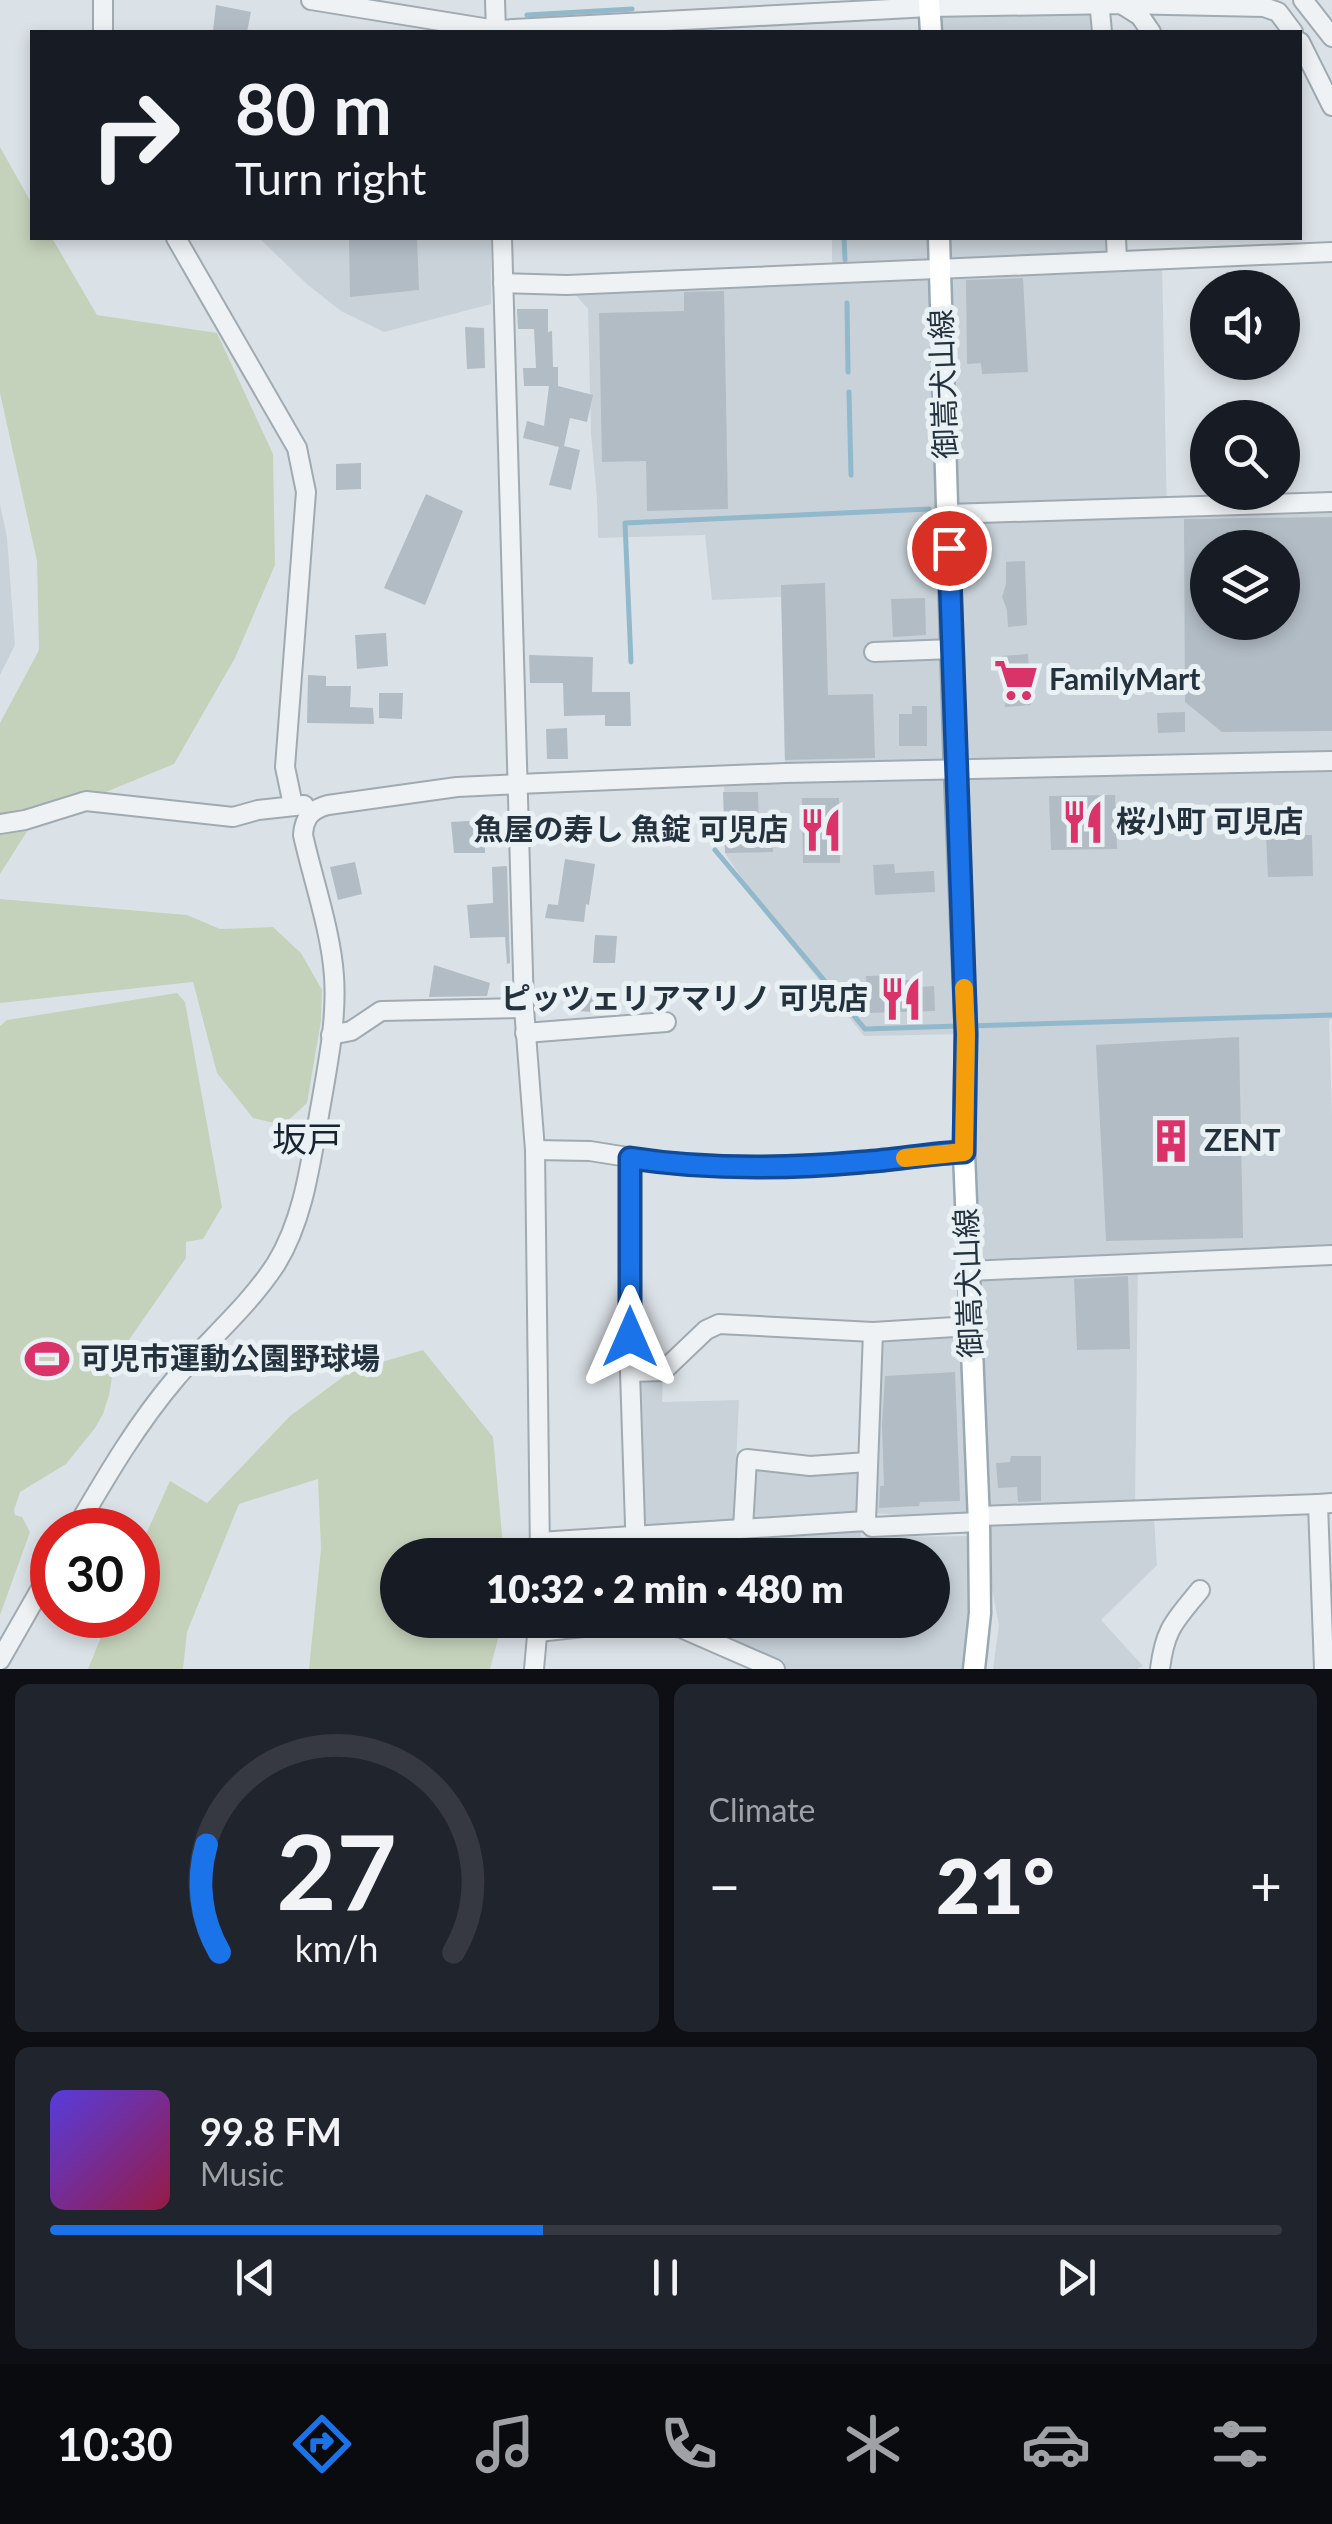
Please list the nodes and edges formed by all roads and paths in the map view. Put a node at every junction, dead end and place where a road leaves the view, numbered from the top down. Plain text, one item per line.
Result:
1 (103, 0) edge
2 (312, 0) edge
3 (495, 0) edge
4 (1303, 0) edge
5 (1099, 2) edge
6 (929, 4) edge
7 (1121, 4) junction
8 (103, 30) edge
9 (490, 30) edge
10 (496, 30) edge
11 (512, 30) edge
12 (930, 30) edge
13 (1102, 30) edge
14 (1150, 30) edge
15 (1292, 30) edge
16 (1332, 37) edge
17 (1302, 46) edge
18 (1332, 106) edge
19 (177, 240) edge
20 (502, 240) edge
21 (940, 240) edge
22 (1116, 240) edge
23 (1332, 252) edge
24 (1117, 260) junction
25 (940, 268) junction
26 (503, 283) junction
27 (1332, 502) edge
28 (948, 514) junction
29 (953, 649) junction
30 (874, 652) dead end
31 (1332, 761) edge
32 (955, 771) junction
33 (518, 784) junction
34 (302, 808) junction
35 (0, 824) edge
36 (524, 1008) junction
37 (666, 1022) dead end
38 (525, 1033) junction
39 (331, 1035) junction
40 (535, 1150) junction
41 (964, 1152) junction
42 (630, 1158) junction
43 (1332, 1256) edge
44 (969, 1271) junction
45 (972, 1326) junction
46 (873, 1332) junction
47 (630, 1372) junction
48 (868, 1462) junction
49 (1325, 1504) edge
50 (88, 1508) edge
51 (979, 1519) junction
52 (866, 1521) junction
53 (743, 1528) junction
54 (539, 1538) edge
55 (636, 1538) edge
56 (684, 1538) edge
57 (1200, 1590) dead end
58 (30, 1608) edge
59 (537, 1638) edge
60 (704, 1638) edge
61 (0, 1660) edge
62 (534, 1669) edge
63 (776, 1669) edge
64 (974, 1669) edge
65 (1160, 1669) edge
66 (1324, 1669) edge

1 - 8 street
2 - 9 street
3 - 10 street
4 - 16 street
5 - 6 street
5 - 7 street
5 - 13 street
6 - 11 street
6 - 12 main road
7 - 14 street
7 - 15 street
17 - 18 street
19 - 34 street
20 - 26 street
21 - 25 main road, 御嵩犬山線
22 - 24 street
23 - 24 street
24 - 25 street
25 - 26 street
25 - 28 main road, 御嵩犬山線
26 - 33 street
27 - 28 street
28 - 29 main road, 御嵩犬山線
29 - 30 street
29 - 32 main road, 御嵩犬山線
31 - 32 street
32 - 33 street
32 - 41 main road, 御嵩犬山線
33 - 34 street
33 - 36 street
34 - 35 street
34 - 39 street
36 - 38 street
36 - 39 street
37 - 38 street
38 - 40 street
39 - 50 street
40 - 42 street
40 - 54 street
41 - 42 street
41 - 44 main road, 御嵩犬山線
42 - 47 street
43 - 44 street
44 - 45 main road, 御嵩犬山線
45 - 46 street
45 - 51 main road, 御嵩犬山線
46 - 47 street
46 - 48 street
47 - 55 street
48 - 52 street
48 - 53 street
49 - 51 street
49 - 66 street
51 - 52 street
51 - 64 main road, 御嵩犬山線
52 - 53 street
53 - 56 street
57 - 65 street
58 - 61 street
59 - 62 street
60 - 63 street

